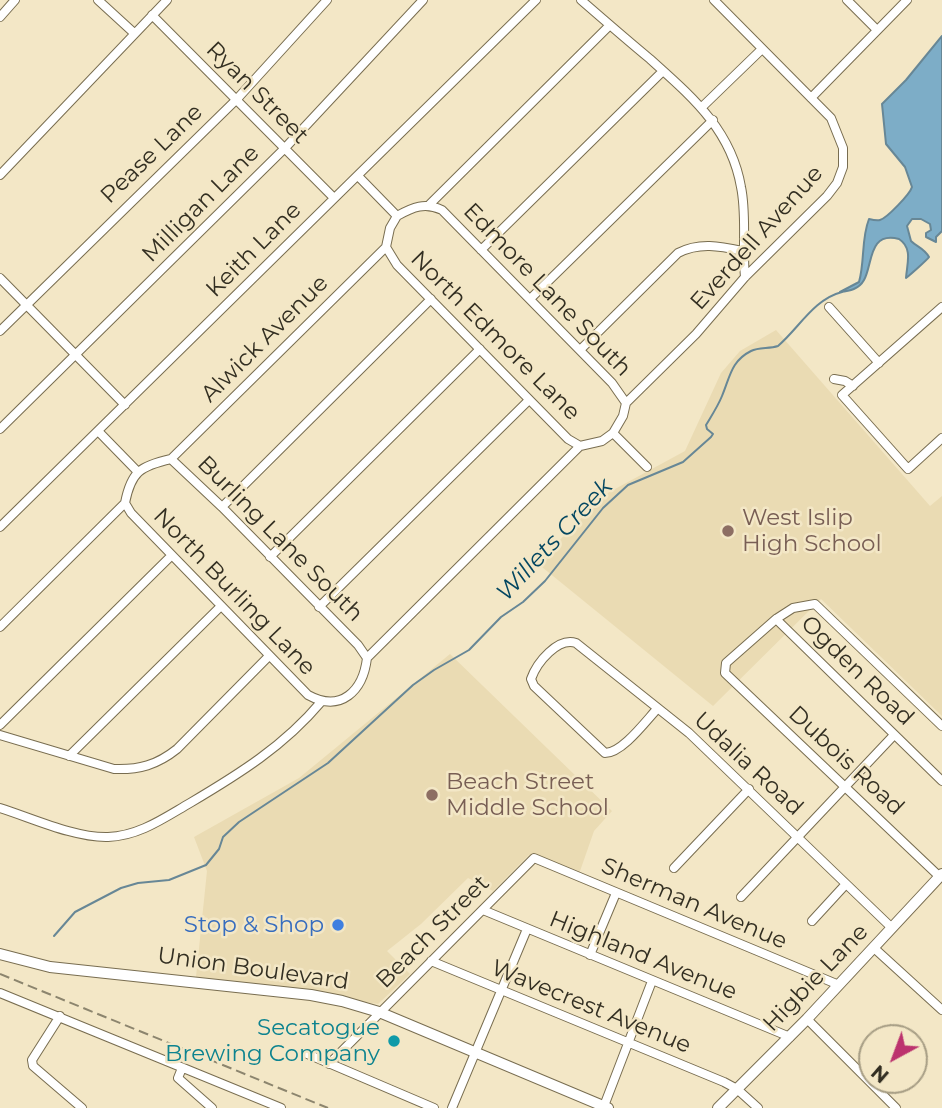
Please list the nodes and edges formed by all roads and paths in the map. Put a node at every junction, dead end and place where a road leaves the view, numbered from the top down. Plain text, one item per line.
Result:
1 (15, 0) edge
2 (98, 0) edge
3 (167, 0) edge
4 (327, 0) edge
5 (423, 0) edge
6 (536, 0) edge
7 (581, 0) edge
8 (714, 0) edge
9 (847, 0) edge
10 (906, 0) edge
11 (152, 15) junction
12 (0, 17) edge
13 (610, 25) junction
14 (877, 30) junction
15 (134, 33) junction
16 (762, 49) junction
17 (663, 71) junction
18 (811, 98) junction
19 (237, 99) junction
20 (702, 107) junction
21 (713, 120) junction
22 (285, 148) junction
23 (0, 175) edge
24 (358, 176) junction
25 (334, 198) junction
26 (430, 204) junction
27 (397, 216) junction
28 (386, 247) junction
29 (481, 250) junction
30 (742, 251) junction
31 (746, 277) junction
32 (0, 278) edge
33 (430, 299) junction
34 (530, 299) junction
35 (27, 305) junction
36 (829, 307) dead end
37 (942, 307) edge
38 (0, 331) edge
39 (480, 349) junction
40 (580, 350) junction
41 (76, 355) junction
42 (879, 363) junction
43 (834, 379) dead end
44 (853, 386) junction
45 (529, 400) junction
46 (626, 403) junction
47 (125, 405) junction
48 (0, 429) edge
49 (98, 431) junction
50 (612, 433) junction
51 (942, 438) edge
52 (580, 446) junction
53 (171, 459) junction
54 (647, 467) dead end
55 (137, 471) junction
56 (125, 503) junction
57 (222, 507) junction
58 (0, 527) edge
59 (171, 556) junction
60 (270, 557) junction
61 (220, 607) junction
62 (319, 607) junction
63 (776, 619) junction
64 (0, 626) edge
65 (269, 656) junction
66 (367, 658) junction
67 (321, 702) junction
68 (657, 709) junction
69 (0, 725) edge
70 (942, 726) edge
71 (894, 734) junction
72 (0, 735) edge
73 (69, 756) junction
74 (942, 781) edge
75 (846, 786) junction
76 (749, 789) junction
77 (0, 808) edge
78 (797, 837) junction
79 (534, 858) joint
80 (674, 868) dead end
81 (941, 876) edge
82 (846, 884) junction
83 (616, 892) junction
84 (741, 897) dead end
85 (483, 910) junction
86 (812, 921) dead end
87 (892, 928) junction
88 (527, 929) junction
89 (874, 948) junction
90 (0, 954) edge
91 (590, 955) junction
92 (431, 961) junction
93 (652, 981) junction
94 (839, 985) junction
95 (501, 991) junction
96 (0, 993) edge
97 (942, 1010) edge
98 (379, 1012) junction
99 (60, 1016) junction
100 (807, 1019) junction
101 (790, 1037) junction
102 (629, 1043) junction
103 (475, 1052) junction
104 (305, 1053) dead end
105 (329, 1063) junction
106 (182, 1068) junction
107 (737, 1088) junction
108 (606, 1107) edge
109 (82, 1108) edge
110 (212, 1108) edge
111 (281, 1108) edge
112 (434, 1108) edge
113 (452, 1108) edge
114 (718, 1108) edge
115 (758, 1108) edge
116 (897, 1108) edge

1 - 12 street
2 - 15 street
3 - 11 street
4 - 19 street, Pease Lane
5 - 22 street, Milligan Lane
6 - 24 street, Keith Lane
7 - 13 street
8 - 16 street, Everdell Avenue
9 - 14 street
10 - 14 street
11 - 15 street
11 - 19 street, Ryan Street
13 - 17 street
13 - 26 street
14 - 18 street
15 - 23 street
16 - 18 street, Everdell Avenue
16 - 20 street
17 - 20 street
17 - 29 street
18 - 31 street, Everdell Avenue
19 - 22 street, Ryan Street
19 - 35 street, Pease Lane
20 - 21 street
21 - 30 street
21 - 34 street
22 - 25 street, Ryan Street
22 - 41 street, Milligan Lane
24 - 25 street, Keith Lane
24 - 27 street
25 - 47 street, Keith Lane
26 - 27 street, Edmore Lane South
26 - 29 street, Edmore Lane South
27 - 28 street, North Edmore Lane
28 - 33 street, North Edmore Lane
28 - 53 street, Alwick Avenue
29 - 34 street, Edmore Lane South
30 - 31 street
30 - 40 street
31 - 46 street, Everdell Avenue
32 - 35 street
33 - 39 street, North Edmore Lane
33 - 57 street
34 - 40 street, Edmore Lane South
35 - 38 street, Pease Lane
35 - 41 street
36 - 42 street
37 - 42 street
39 - 45 street, North Edmore Lane
39 - 60 street
40 - 46 street, Edmore Lane South
41 - 47 street
41 - 48 street, Milligan Lane
42 - 44 street
43 - 44 street
44 - 51 street
45 - 52 street, North Edmore Lane
45 - 62 street
46 - 50 street, Everdell Avenue
47 - 49 street, Keith Lane
49 - 55 street
49 - 58 street, Keith Lane
50 - 52 street, North Edmore Lane
50 - 54 street
52 - 66 street
53 - 55 street, Burling Lane South
53 - 57 street, Burling Lane South
55 - 56 street, North Burling Lane
56 - 59 street, North Burling Lane
56 - 64 street
57 - 60 street, Burling Lane South
59 - 61 street, North Burling Lane
59 - 69 street
60 - 62 street, Burling Lane South
61 - 65 street, North Burling Lane
61 - 73 street
62 - 66 street, Burling Lane South
63 - 70 street
63 - 71 street, Ogden Road
63 - 75 street, Dubois Road
65 - 67 street, North Burling Lane
65 - 73 street
66 - 67 street, North Burling Lane
67 - 77 street
68 - 68 street, Udalia Road
68 - 76 street, Udalia Road
71 - 74 street, Ogden Road
71 - 75 street
72 - 73 street
75 - 78 street
75 - 81 street, Dubois Road
76 - 78 street, Udalia Road
76 - 80 street
78 - 82 street, Udalia Road
78 - 84 street
79 - 83 street, Sherman Avenue
79 - 85 street, Beach Street
81 - 87 main road, Higbie Lane
82 - 86 street
82 - 87 street, Udalia Road
83 - 91 street
83 - 94 street, Sherman Avenue
85 - 88 street, Highland Avenue
85 - 92 street, Beach Street
87 - 89 main road, Higbie Lane
88 - 91 street, Highland Avenue
88 - 95 street
89 - 94 main road, Higbie Lane
89 - 97 street
90 - 98 main road, Union Boulevard
91 - 93 street, Highland Avenue
92 - 95 street, Wavecrest Avenue
92 - 98 street, Beach Street
93 - 101 street, Highland Avenue
93 - 102 street
94 - 100 main road, Higbie Lane
95 - 102 street, Wavecrest Avenue
95 - 103 street
96 - 99 street
98 - 103 main road, Union Boulevard
98 - 105 street, Beach Street
99 - 106 street
99 - 109 street
100 - 101 main road, Higbie Lane
100 - 116 street
101 - 107 main road, Higbie Lane
102 - 107 street, Wavecrest Avenue
102 - 108 street
103 - 108 main road, Union Boulevard
103 - 113 street
104 - 105 street
105 - 112 street
106 - 110 street
106 - 111 street
107 - 114 main road, Higbie Lane
107 - 115 street

